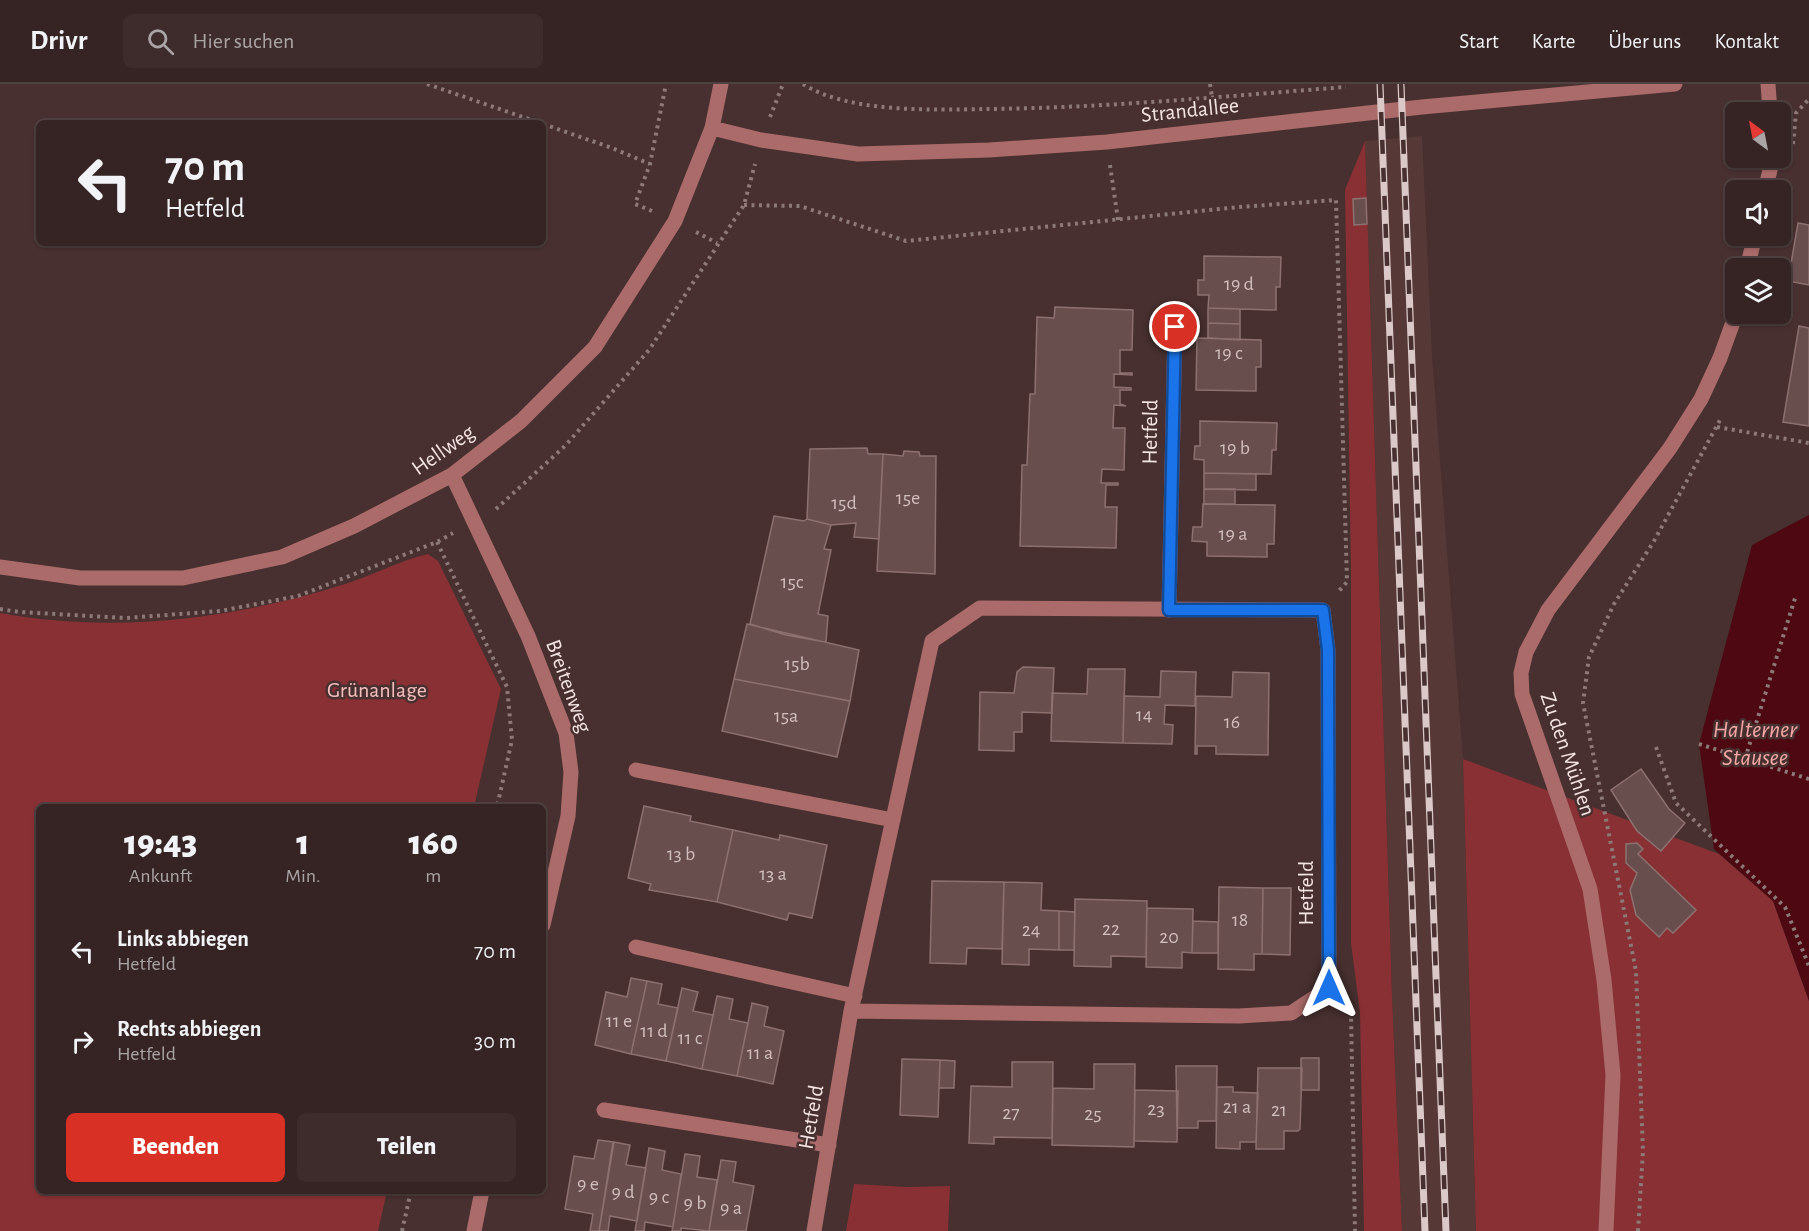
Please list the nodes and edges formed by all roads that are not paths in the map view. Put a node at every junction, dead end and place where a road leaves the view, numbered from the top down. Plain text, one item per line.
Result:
1 (721, 84) edge
2 (1675, 84) edge
3 (1768, 84) edge
4 (1769, 102) edge
5 (712, 128) junction
6 (1732, 324) edge
7 (1175, 327) dead end
8 (452, 475) junction
9 (0, 567) edge
10 (1169, 610) junction
11 (636, 770) dead end
12 (893, 820) junction
13 (546, 912) edge
14 (636, 947) dead end
15 (853, 1003) junction
16 (604, 1110) dead end
17 (829, 1145) junction
18 (481, 1194) edge
19 (474, 1231) edge
20 (814, 1231) edge
21 (1606, 1231) edge

1 - 5 street, Hellweg
2 - 5 street, Strandallee
3 - 4 street
5 - 8 street, Hellweg
6 - 21 street, Zu den Mühlen
7 - 10 street, Hetfeld
8 - 9 street, Hellweg
8 - 13 street, Breitenweg
10 - 12 street, Hetfeld
10 - 15 street, Hetfeld
11 - 12 street
12 - 15 street, Hetfeld
14 - 15 street
15 - 17 street, Hetfeld
16 - 17 street
17 - 20 street, Hetfeld
18 - 19 street

